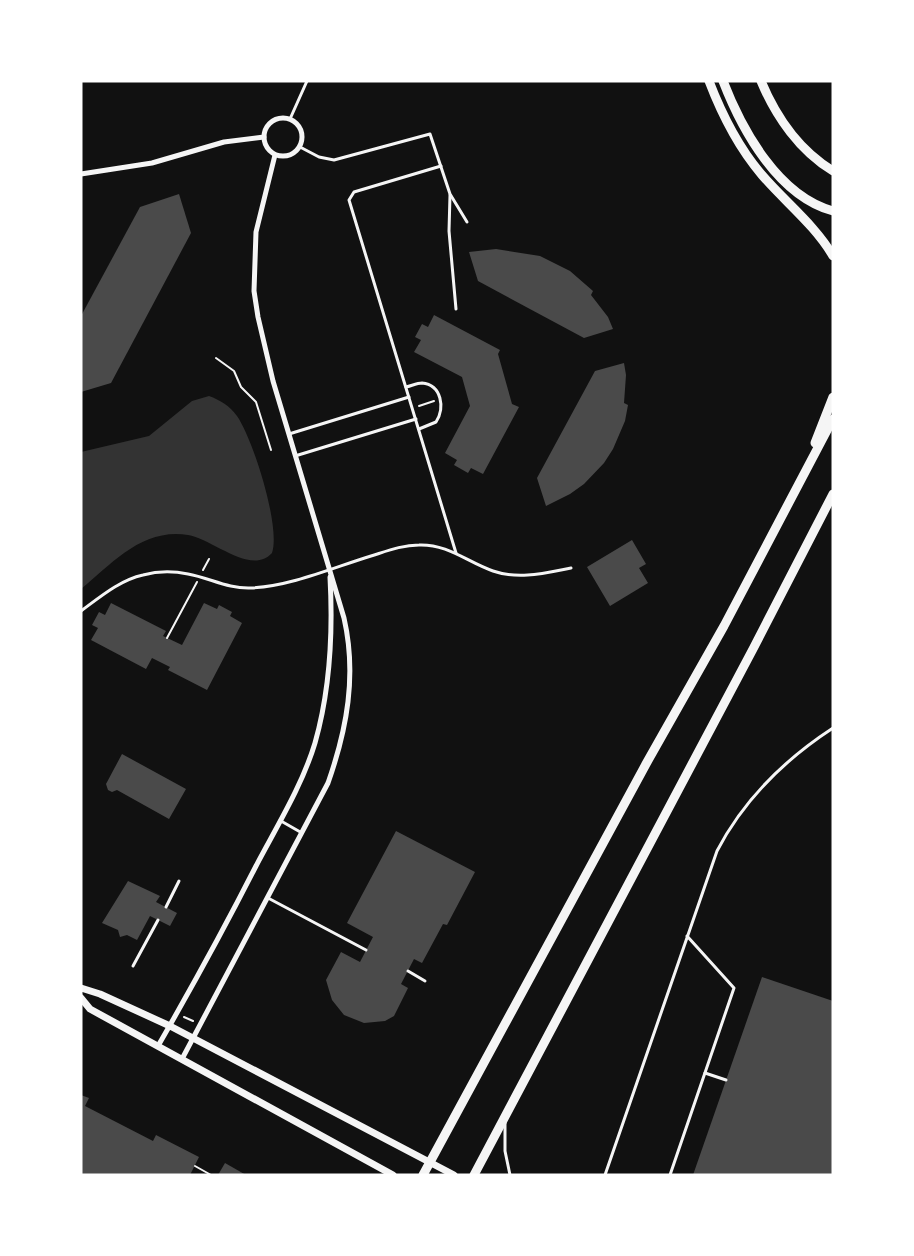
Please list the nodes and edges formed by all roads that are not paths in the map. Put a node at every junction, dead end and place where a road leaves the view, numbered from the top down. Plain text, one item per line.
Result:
1 (307, 81) edge
2 (709, 81) edge
3 (722, 81) edge
4 (761, 81) edge
5 (290, 119) junction
6 (264, 137) junction
7 (300, 147) junction
8 (275, 155) junction
9 (441, 166) junction
10 (833, 171) edge
11 (81, 174) edge
12 (450, 194) junction
13 (833, 211) edge
14 (467, 222) dead end
15 (833, 256) edge
16 (456, 309) dead end
17 (406, 387) junction
18 (409, 397) junction
19 (833, 397) edge
20 (416, 419) junction
21 (833, 419) edge
22 (419, 429) junction
23 (289, 434) junction
24 (295, 456) junction
25 (798, 487) junction
26 (833, 496) edge
27 (457, 553) junction
28 (571, 568) dead end
29 (330, 569) junction
30 (81, 610) edge
31 (833, 728) edge
32 (280, 821) junction
33 (303, 833) junction
34 (179, 881) dead end
35 (268, 898) junction
36 (166, 907) dead end
37 (158, 920) dead end
38 (687, 936) junction
39 (366, 950) dead end
40 (134, 966) dead end
41 (408, 971) dead end
42 (425, 981) dead end
43 (81, 988) edge
44 (81, 998) edge
45 (170, 1026) junction
46 (193, 1039) junction
47 (158, 1046) junction
48 (182, 1059) junction
49 (705, 1073) junction
50 (726, 1080) dead end
51 (505, 1117) junction
52 (430, 1161) junction
53 (393, 1175) edge
54 (422, 1175) edge
55 (454, 1175) edge
56 (474, 1175) edge
57 (510, 1175) edge
58 (605, 1175) edge
59 (670, 1175) edge

1 - 5 lane
2 - 15 main road
3 - 13 main road
4 - 10 main road
5 - 6 street
5 - 7 street
6 - 8 street
6 - 11 street
7 - 8 street
7 - 9 lane
8 - 23 street
9 - 12 lane
9 - 17 lane
12 - 14 lane
12 - 16 lane
17 - 18 lane
17 - 22 lane
18 - 20 lane
18 - 23 lane
19 - 25 main road
20 - 22 lane
20 - 24 lane
21 - 25 main road
22 - 27 lane
23 - 24 street
24 - 29 street
25 - 52 main road
26 - 51 main road
27 - 28 lane
27 - 29 lane
29 - 30 lane
29 - 32 street
29 - 33 street
31 - 38 lane
32 - 33 lane
32 - 45 street
33 - 35 street
34 - 36 lane
35 - 39 lane
35 - 46 street
37 - 40 lane
38 - 49 lane
38 - 58 lane
41 - 42 lane
43 - 45 street
44 - 47 street
45 - 46 street
45 - 47 street
46 - 48 street
46 - 52 street
47 - 48 street
48 - 53 street
49 - 50 lane
49 - 59 lane
51 - 56 main road
51 - 57 lane
52 - 54 main road
52 - 55 street

